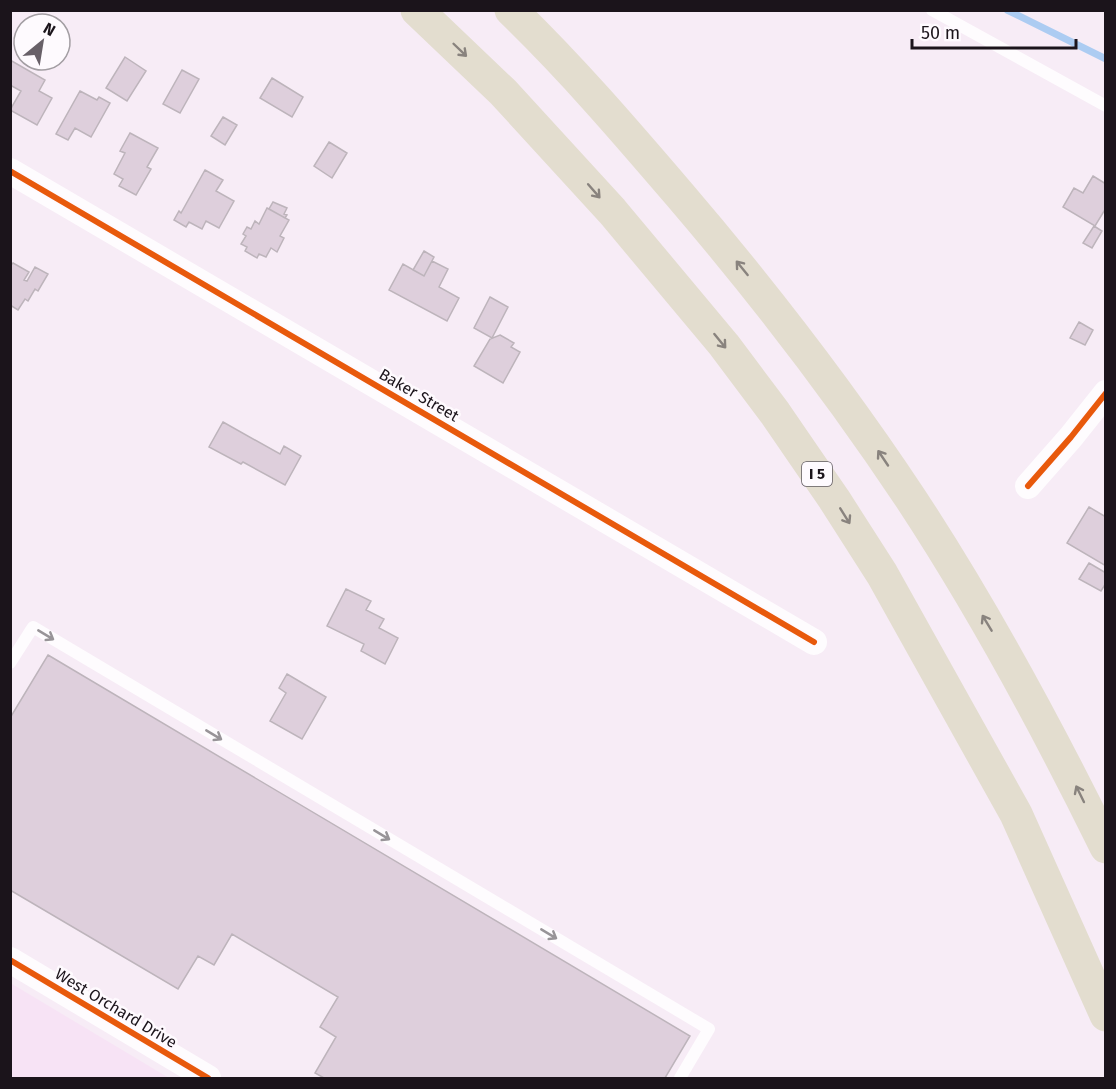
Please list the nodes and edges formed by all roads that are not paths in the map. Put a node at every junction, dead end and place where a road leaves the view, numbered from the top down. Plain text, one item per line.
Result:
1 (417, 10) edge
2 (511, 10) edge
3 (932, 10) edge
4 (1106, 106) edge
5 (10, 171) edge
6 (1106, 393) edge
7 (1028, 486) dead end
8 (814, 642) dead end
9 (10, 663) edge
10 (1106, 847) edge
11 (10, 960) edge
12 (1106, 1015) edge
13 (208, 1078) edge
14 (680, 1078) edge

1 -> 12 highway, I 5
10 -> 2 highway
3 - 4 lane
5 - 8 street, Baker Street
6 - 7 street
9 -> 14 lane
11 - 13 street, West Orchard Drive

